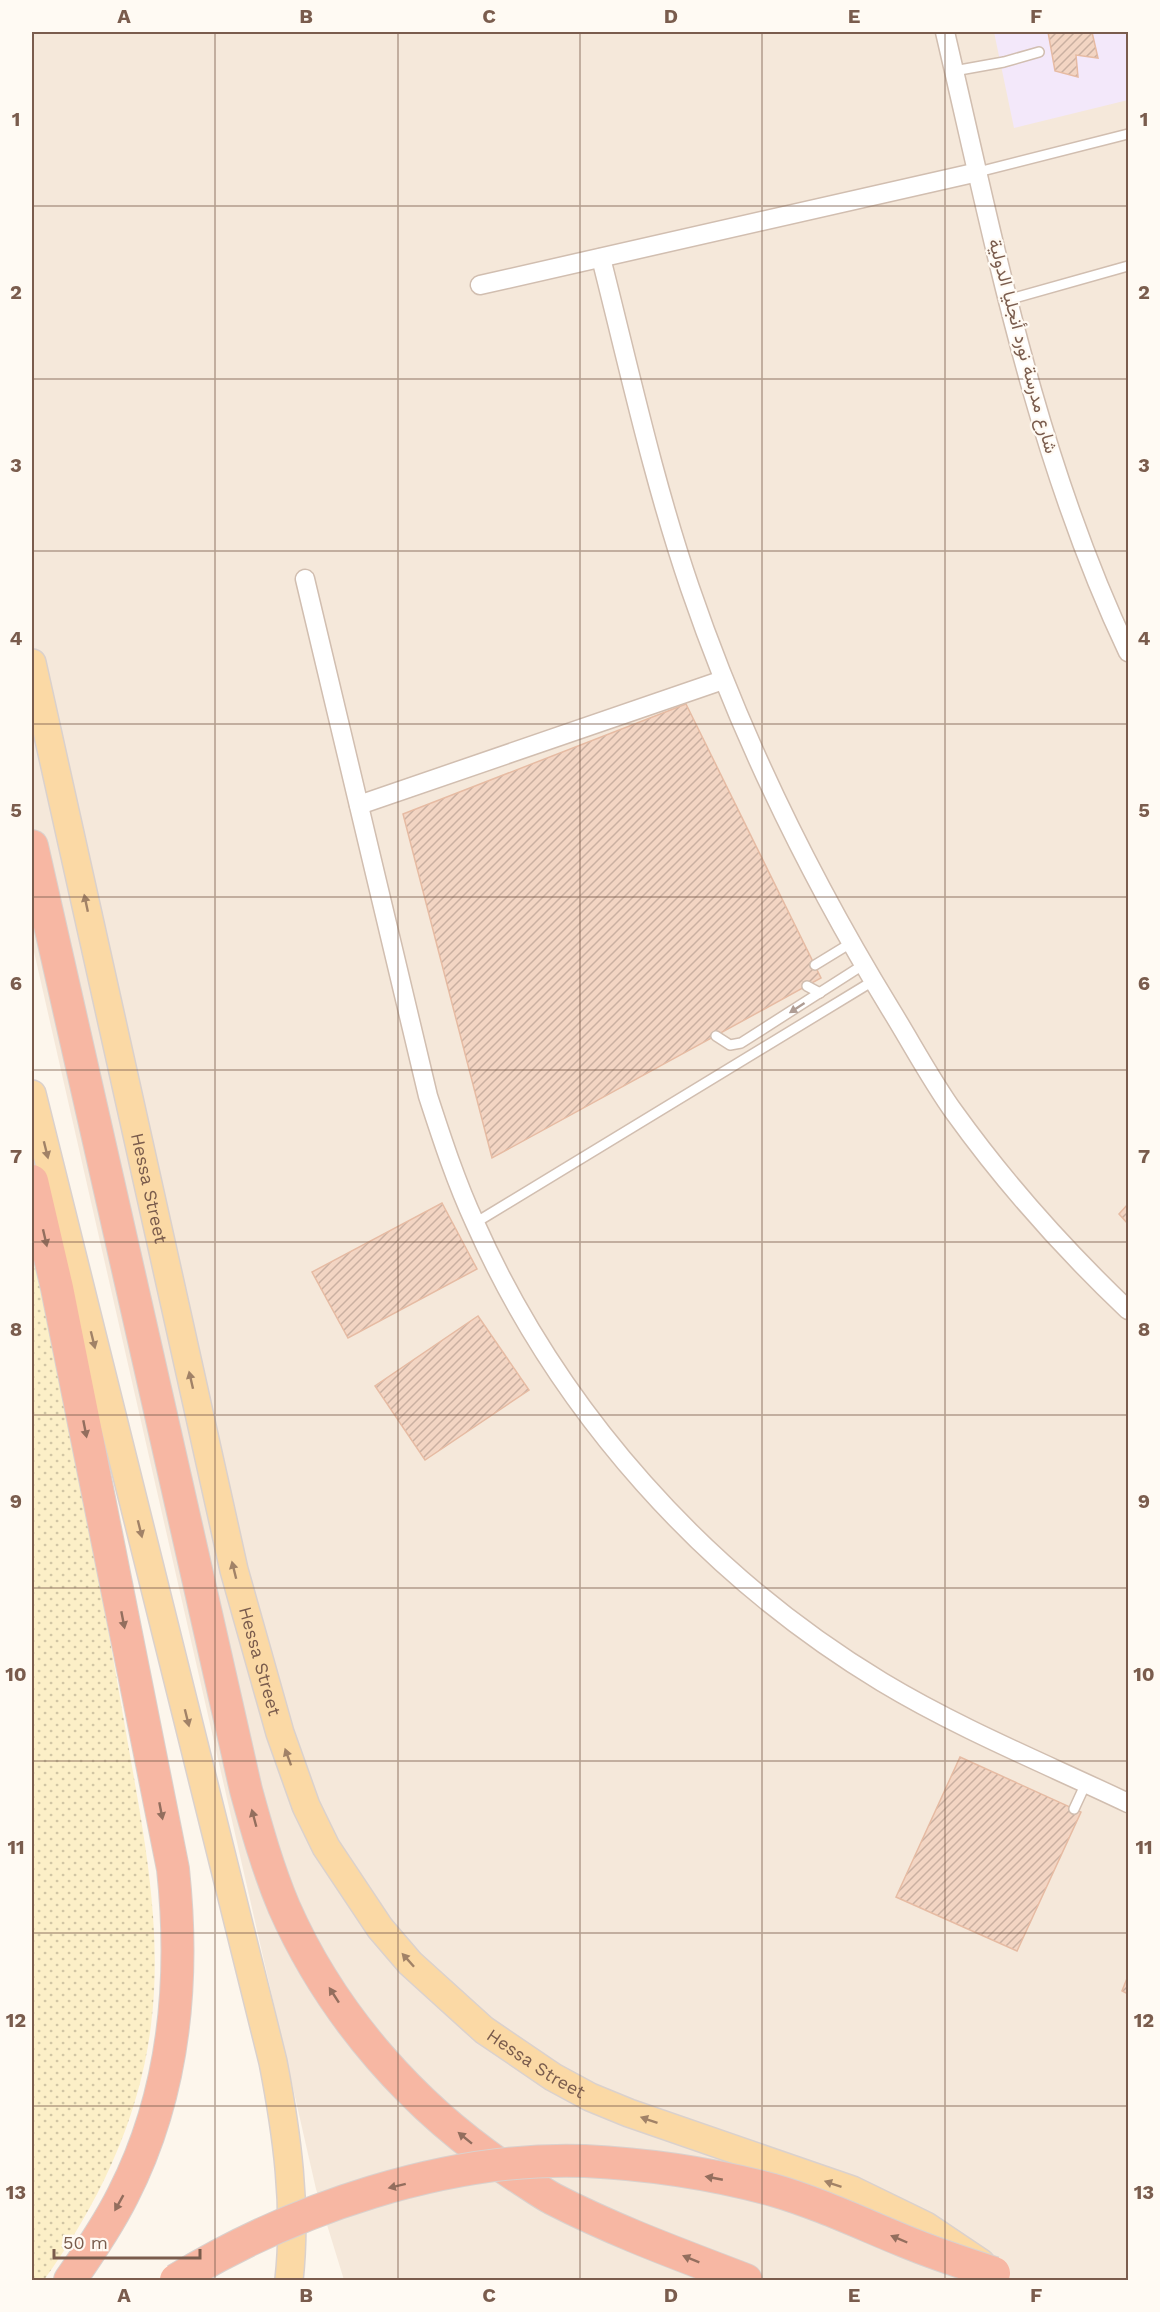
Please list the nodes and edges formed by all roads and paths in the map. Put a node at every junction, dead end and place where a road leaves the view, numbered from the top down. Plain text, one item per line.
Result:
1 (945, 32) edge
2 (1039, 52) dead end
3 (954, 71) junction
4 (1128, 134) edge
5 (978, 172) junction
6 (601, 258) junction
7 (1128, 266) edge
8 (480, 285) dead end
9 (1007, 300) junction
10 (306, 579) dead end
11 (1128, 652) edge
12 (32, 663) edge
13 (723, 680) junction
14 (359, 805) junction
15 (32, 846) edge
16 (851, 943) junction
17 (815, 965) dead end
18 (863, 965) junction
19 (873, 981) junction
20 (807, 986) dead end
21 (820, 993) junction
22 (716, 1036) dead end
23 (32, 1094) edge
24 (32, 1181) edge
25 (475, 1223) junction
26 (1128, 1310) edge
27 (1086, 1783) junction
28 (1128, 1803) edge
29 (1074, 1809) dead end
30 (1000, 2277) edge
31 (70, 2280) edge
32 (176, 2280) edge
33 (289, 2280) edge
34 (746, 2280) edge

1 - 3 street, شارع مدرسة نورد أنجليا الدولية
2 - 3 lane
3 - 5 street, شارع مدرسة نورد أنجليا الدولية
4 - 5 lane
5 - 6 street
5 - 9 street, شارع مدرسة نورد أنجليا الدولية
6 - 8 street
6 - 13 street
7 - 9 lane
9 - 11 street, شارع مدرسة نورد أنجليا الدولية
10 - 14 street
30 -> 12 main road, Hessa Street
13 - 14 street
13 - 16 street
14 - 25 street
34 -> 15 highway
16 - 17 lane
16 - 18 street
18 - 19 street
18 - 21 lane
19 - 25 lane
19 - 26 street
20 - 21 lane
21 -> 22 lane
23 -> 33 main road
24 -> 31 highway
25 - 27 street
27 - 28 street
27 - 29 lane
30 -> 32 highway, bridge

